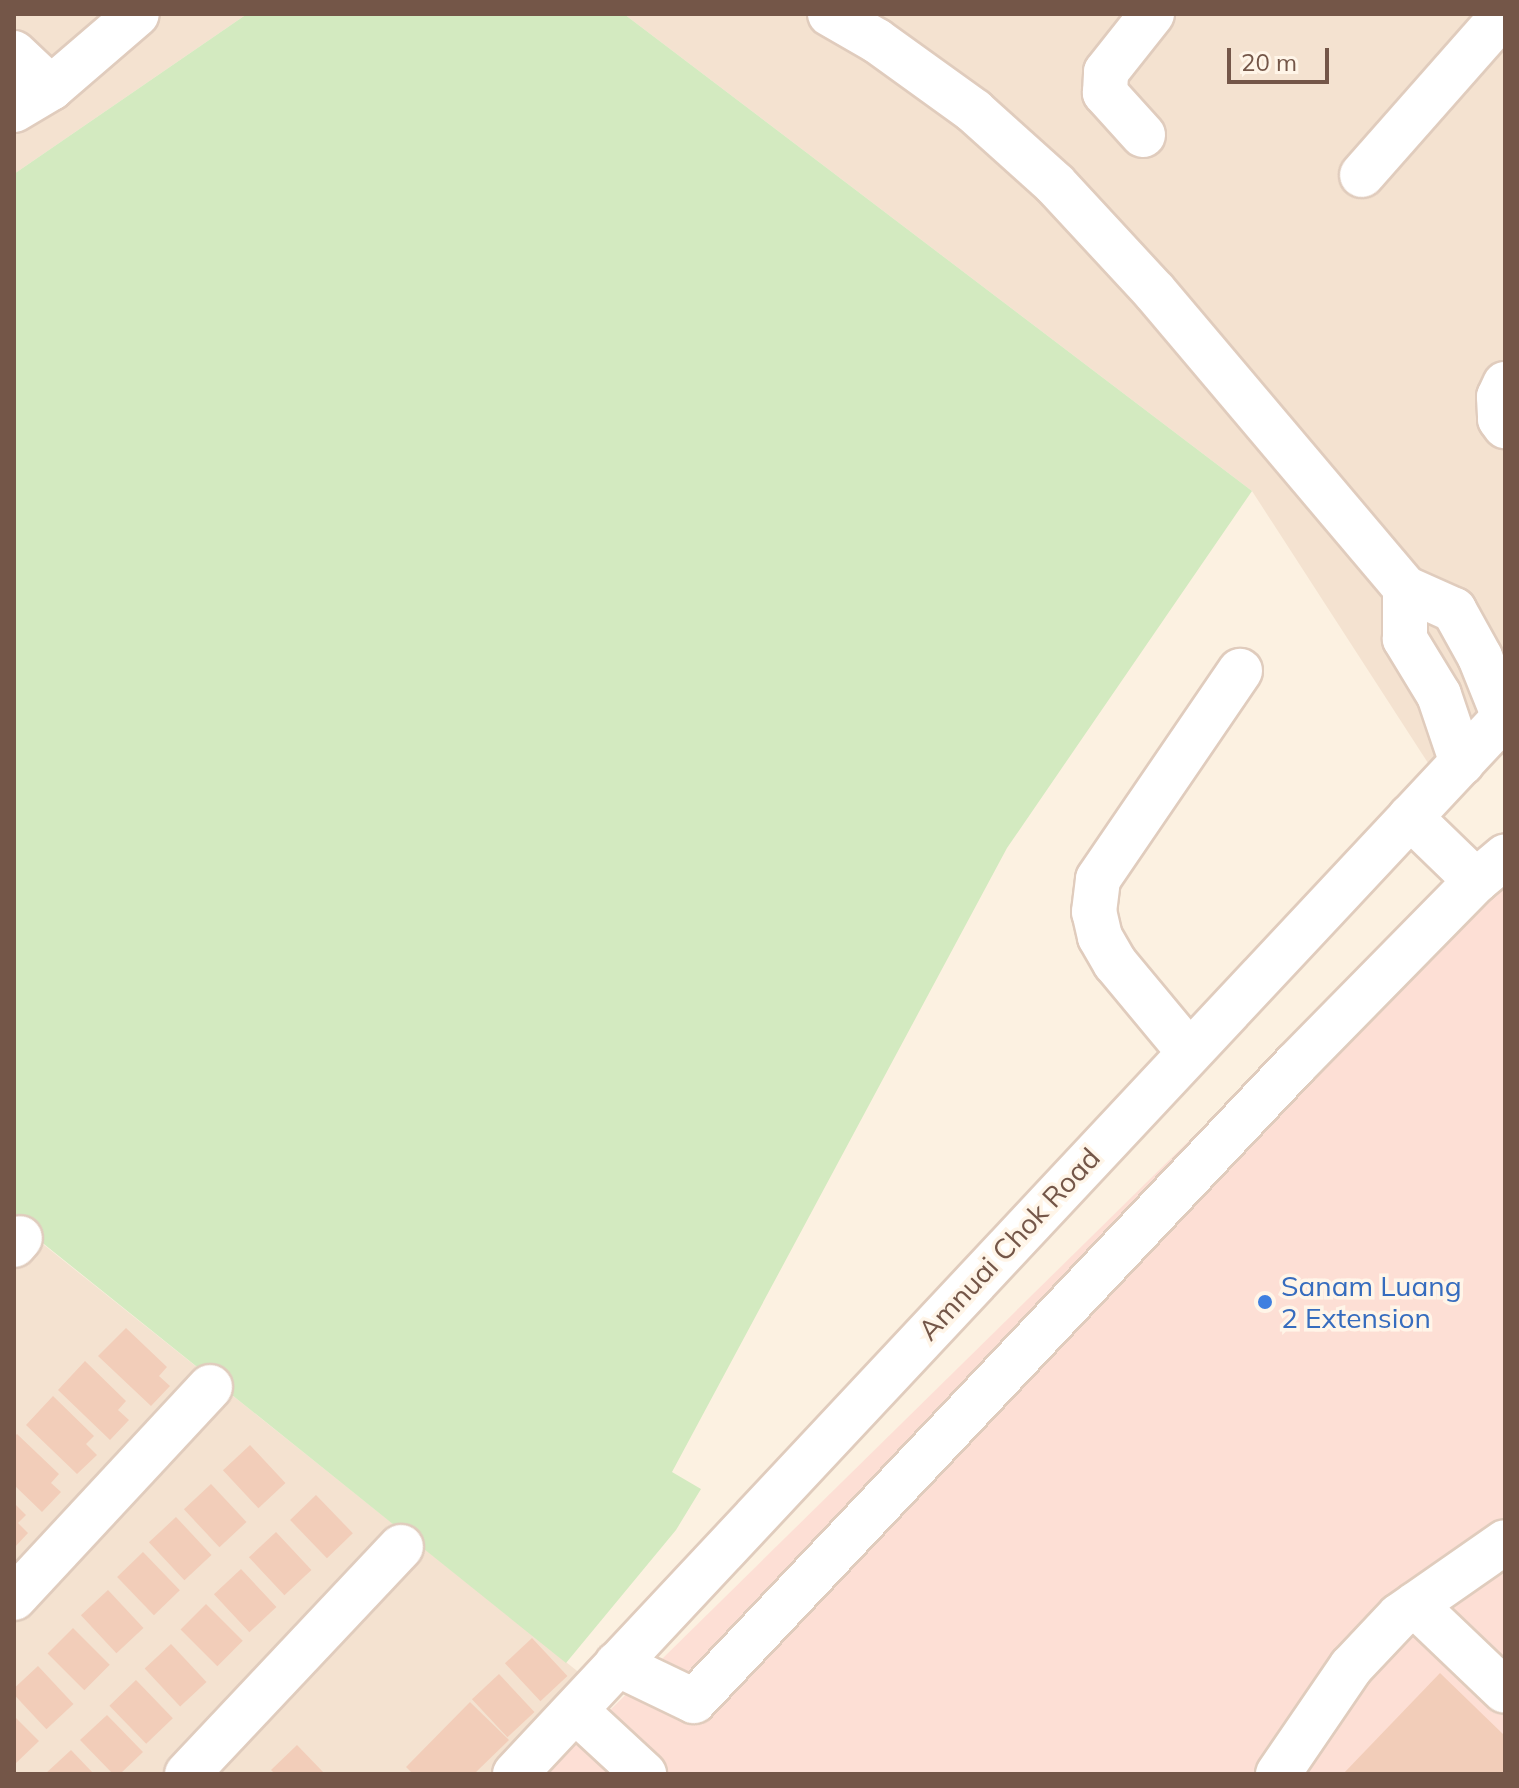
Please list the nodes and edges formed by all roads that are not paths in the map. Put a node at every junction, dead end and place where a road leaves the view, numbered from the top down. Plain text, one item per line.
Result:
1 (137, 14) edge
2 (830, 14) edge
3 (1152, 14) edge
4 (1504, 14) edge
5 (14, 53) edge
6 (51, 88) junction
7 (14, 110) edge
8 (1143, 135) dead end
9 (1362, 175) dead end
10 (1505, 384) edge
11 (1505, 426) edge
12 (1405, 588) junction
13 (1240, 671) dead end
14 (1504, 717) edge
15 (1462, 763) junction
16 (1410, 817) junction
17 (1490, 869) edge
18 (1189, 1052) junction
19 (210, 1387) dead end
20 (1505, 1542) edge
21 (401, 1547) dead end
22 (14, 1598) edge
23 (1415, 1605) junction
24 (617, 1664) junction
25 (1505, 1691) edge
26 (576, 1711) junction
27 (187, 1774) edge
28 (515, 1774) edge
29 (644, 1774) edge
30 (1278, 1774) edge

1 - 6 street
2 - 12 street
3 - 8 street
4 - 9 street
5 - 6 street
6 - 7 street
10 - 11 street
12 - 14 street
12 - 15 street
13 - 18 street
14 - 15 street, Amnuai Chok Road
15 - 16 street, Amnuai Chok Road
16 - 17 street
16 - 18 street, Amnuai Chok Road
17 - 24 street
18 - 24 street, Amnuai Chok Road
19 - 22 street
20 - 23 street
21 - 27 street
23 - 25 street
23 - 30 street
24 - 26 street, Amnuai Chok Road
26 - 28 street, Amnuai Chok Road
26 - 29 street

